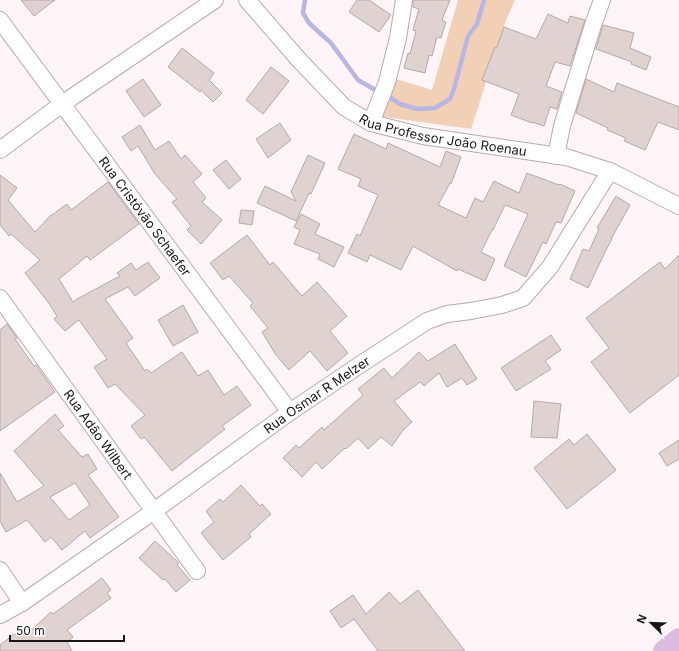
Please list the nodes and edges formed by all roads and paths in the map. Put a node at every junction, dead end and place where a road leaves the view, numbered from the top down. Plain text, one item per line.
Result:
1 (215, 0) edge
2 (247, 0) edge
3 (404, 0) edge
4 (602, 0) edge
5 (0, 20) edge
6 (62, 104) junction
7 (371, 123) junction
8 (0, 150) edge
9 (556, 156) junction
10 (610, 171) junction
11 (679, 206) edge
12 (0, 298) edge
13 (290, 412) junction
14 (154, 511) junction
15 (0, 570) edge
16 (197, 570) dead end
17 (22, 603) junction
18 (0, 616) edge
19 (679, 639) edge
20 (664, 651) edge

1 - 6 street
2 - 7 street, Rua Professor João Roenau
3 - 7 street
4 - 9 street
5 - 6 street, Rua Cristóvão Schaefer
6 - 8 street
6 - 13 street, Rua Cristóvão Schaefer
7 - 9 street, Rua Professor João Roenau
9 - 10 street, Rua Professor João Roenau
10 - 11 street, Rua Professor João Roenau
10 - 13 street, Rua Osmar R Melzer
12 - 14 street, Rua Adão Wilbert
13 - 14 street, Rua Osmar R Melzer
14 - 16 street, Rua Adão Wilbert
14 - 17 street, Rua Osmar R Melzer
15 - 17 street
17 - 18 street, Rua Osmar R Melzer
19 - 20 main road

